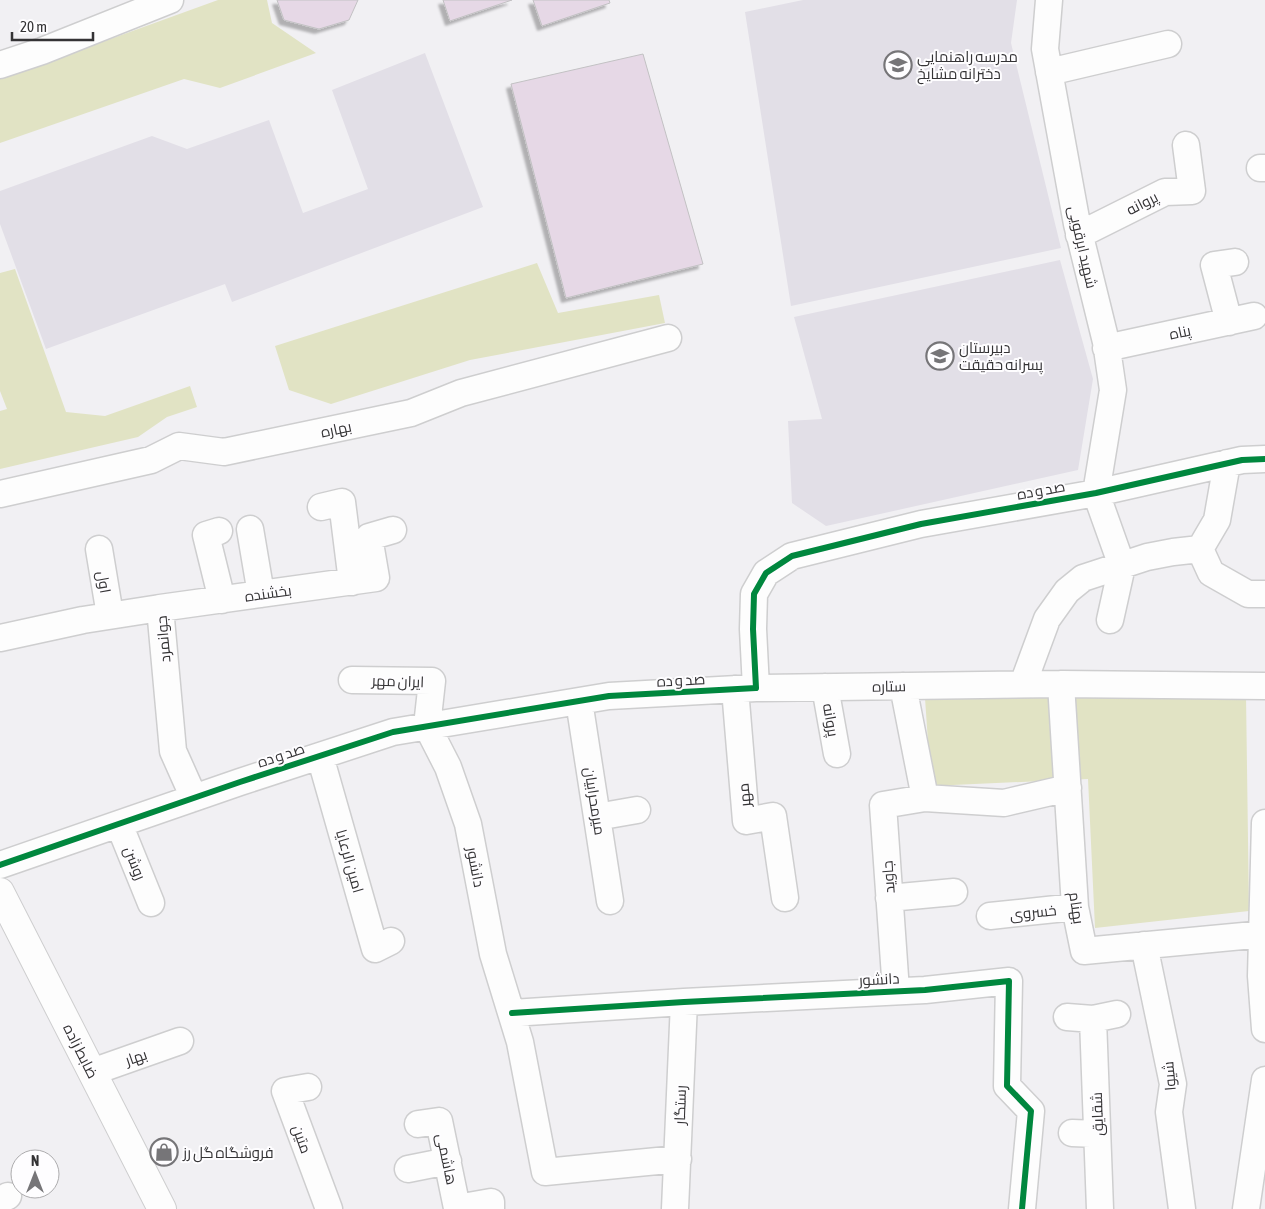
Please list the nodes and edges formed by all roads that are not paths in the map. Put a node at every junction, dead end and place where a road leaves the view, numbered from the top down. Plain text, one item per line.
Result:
1 (124, 0) edge
2 (170, 0) edge
3 (1048, 0) edge
4 (1168, 44) dead end
5 (0, 48) edge
6 (0, 65) edge
7 (1049, 72) junction
8 (1186, 144) dead end
9 (1079, 235) junction
10 (1235, 262) dead end
11 (668, 338) dead end
12 (1106, 348) junction
13 (1265, 459) edge
14 (1227, 463) junction
15 (1096, 493) junction
16 (0, 494) edge
17 (321, 508) dead end
18 (250, 529) dead end
19 (393, 530) dead end
20 (218, 531) dead end
21 (1200, 549) junction
22 (98, 550) dead end
23 (1122, 566) junction
24 (364, 580) junction
25 (261, 594) junction
26 (1265, 594) edge
27 (222, 600) junction
28 (160, 608) junction
29 (110, 616) junction
30 (1110, 620) dead end
31 (0, 638) edge
32 (352, 680) dead end
33 (1023, 684) junction
34 (1061, 684) junction
35 (903, 686) junction
36 (1265, 686) edge
37 (825, 687) junction
38 (745, 688) junction
39 (579, 701) junction
40 (427, 726) junction
41 (837, 754) dead end
42 (320, 756) junction
43 (1068, 788) junction
44 (194, 798) junction
45 (924, 798) junction
46 (638, 810) dead end
47 (597, 817) junction
48 (1265, 823) edge
49 (119, 824) junction
50 (0, 865) edge
51 (0, 892) edge
52 (954, 892) dead end
53 (785, 898) dead end
54 (889, 898) junction
55 (610, 901) dead end
56 (150, 903) dead end
57 (1076, 907) junction
58 (990, 916) dead end
59 (1264, 934) edge
60 (391, 941) dead end
61 (1144, 945) junction
62 (896, 991) junction
63 (684, 1002) junction
64 (512, 1013) junction
65 (1067, 1017) dead end
66 (1265, 1029) edge
67 (180, 1041) dead end
68 (92, 1072) junction
69 (1265, 1080) edge
70 (308, 1087) dead end
71 (418, 1124) dead end
72 (678, 1159) junction
73 (448, 1160) junction
74 (408, 1169) dead end
75 (1265, 1207) edge
76 (162, 1209) edge
77 (329, 1209) edge
78 (491, 1209) edge
79 (675, 1209) edge
80 (1022, 1209) edge
81 (1100, 1209) edge
82 (1182, 1209) edge
83 (1246, 1209) edge
84 (1255, 1209) edge

1 - 5 street
2 - 6 street
3 - 7 street, شهید ابرقویی
4 - 7 street
7 - 9 street, شهید ابرقویی
8 - 9 street, پروانه
9 - 12 street, شهید ابرقویی
10 - 12 street, پناه
11 - 16 street, بهاره
12 - 15 street, شهید ابرقویی
13 - 14 street, صد و ده
14 - 15 street, صد و ده
14 - 21 street
15 - 23 street
15 - 38 street, صد و ده
17 - 24 street
18 - 25 street
19 - 24 street
20 - 27 street
21 - 23 street
21 - 26 street
22 - 29 street, اول
23 - 30 street
23 - 33 street
24 - 25 street, بخشنده
25 - 27 street, بخشنده
27 - 28 street, بخشنده
28 - 29 street, جوانمرد
28 - 44 street, جوانمرد
29 - 31 street, جوانمرد
32 - 40 street, ایران مهر
33 - 34 street, ستاره
33 - 35 street, ستاره
34 - 36 street, ستاره
34 - 43 street, بهنام
35 - 37 street, ستاره
35 - 45 street
37 - 38 street, ستاره
37 - 41 street, پروانه
38 - 39 street, صد و ده
38 - 53 street, مهر
39 - 40 street, صد و ده
39 - 47 street, میرمحرابیان
40 - 42 street, صد و ده
40 - 64 street, دانشور
42 - 44 street, صد و ده
42 - 60 street, امین الرعایا
43 - 45 street, جاوید
43 - 57 street, بهنام
44 - 49 street, صد و ده
45 - 54 street, جاوید
46 - 47 street
47 - 55 street, میرمحرابیان
48 - 59 street
49 - 50 street, صد و ده
49 - 56 street, روشن
51 - 68 main road, ضابط زاده
52 - 54 street
54 - 62 street, جاوید
57 - 58 street, خسروی
57 - 61 street, بهنام
59 - 61 street, بهنام
59 - 66 street
61 - 82 street, شیوا
62 - 63 street, دانشور
62 - 80 street, دانشور
63 - 64 street, دانشور
63 - 72 street, رستگار
64 - 72 street, دانشور
65 - 81 street, شقایق
67 - 68 street, بهار
68 - 76 main road, ضابط زاده
69 - 83 street
70 - 77 street, متین
71 - 73 street, هاشمی
72 - 79 street, رستگار
73 - 74 street
73 - 78 street, هاشمی
75 - 84 street

